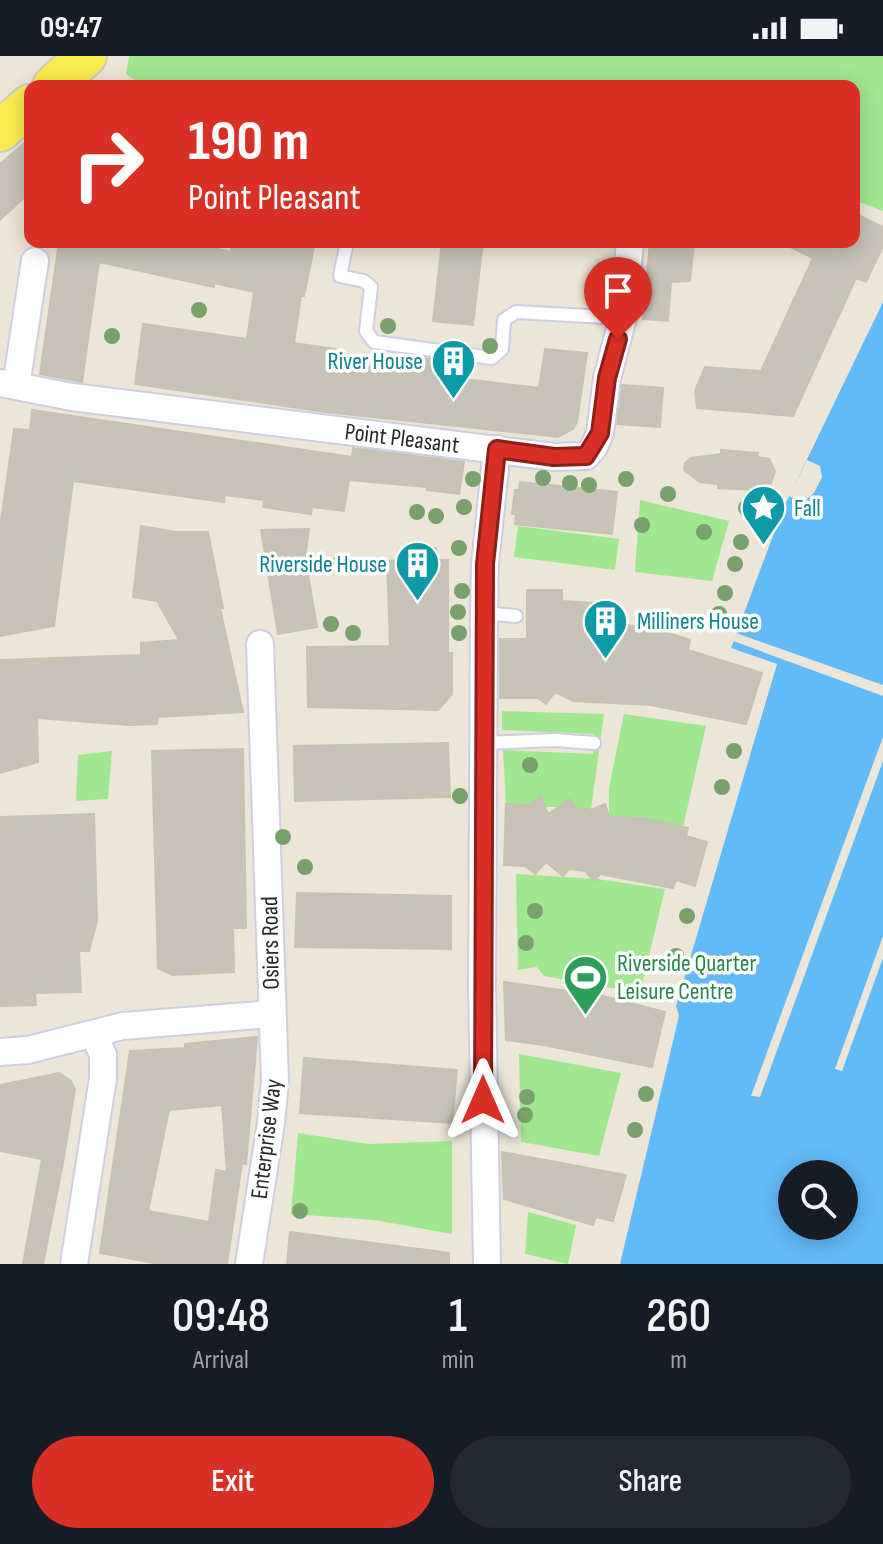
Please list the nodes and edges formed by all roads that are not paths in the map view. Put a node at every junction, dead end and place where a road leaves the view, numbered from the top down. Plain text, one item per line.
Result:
1 (24, 110) edge
2 (0, 131) edge
3 (346, 248) edge
4 (629, 248) edge
5 (35, 261) dead end
6 (623, 318) junction
7 (8, 385) edge
8 (497, 449) junction
9 (484, 613) junction
10 (516, 616) dead end
11 (260, 644) dead end
12 (483, 743) junction
13 (594, 743) dead end
14 (271, 1014) junction
15 (94, 1034) junction
16 (0, 1052) edge
17 (486, 1258) edge
18 (74, 1264) edge
19 (249, 1264) edge

1 - 2 main road
3 - 6 lane
4 - 6 street, Point Pleasant
5 - 7 street
6 - 8 street, Point Pleasant
7 - 8 street, Point Pleasant
8 - 9 street
9 - 10 lane
9 - 12 street
11 - 14 street, Osiers Road
12 - 13 lane
12 - 17 street
14 - 15 street, Osiers Road
14 - 19 street, Enterprise Way
15 - 16 street, Osiers Road
15 - 18 street

